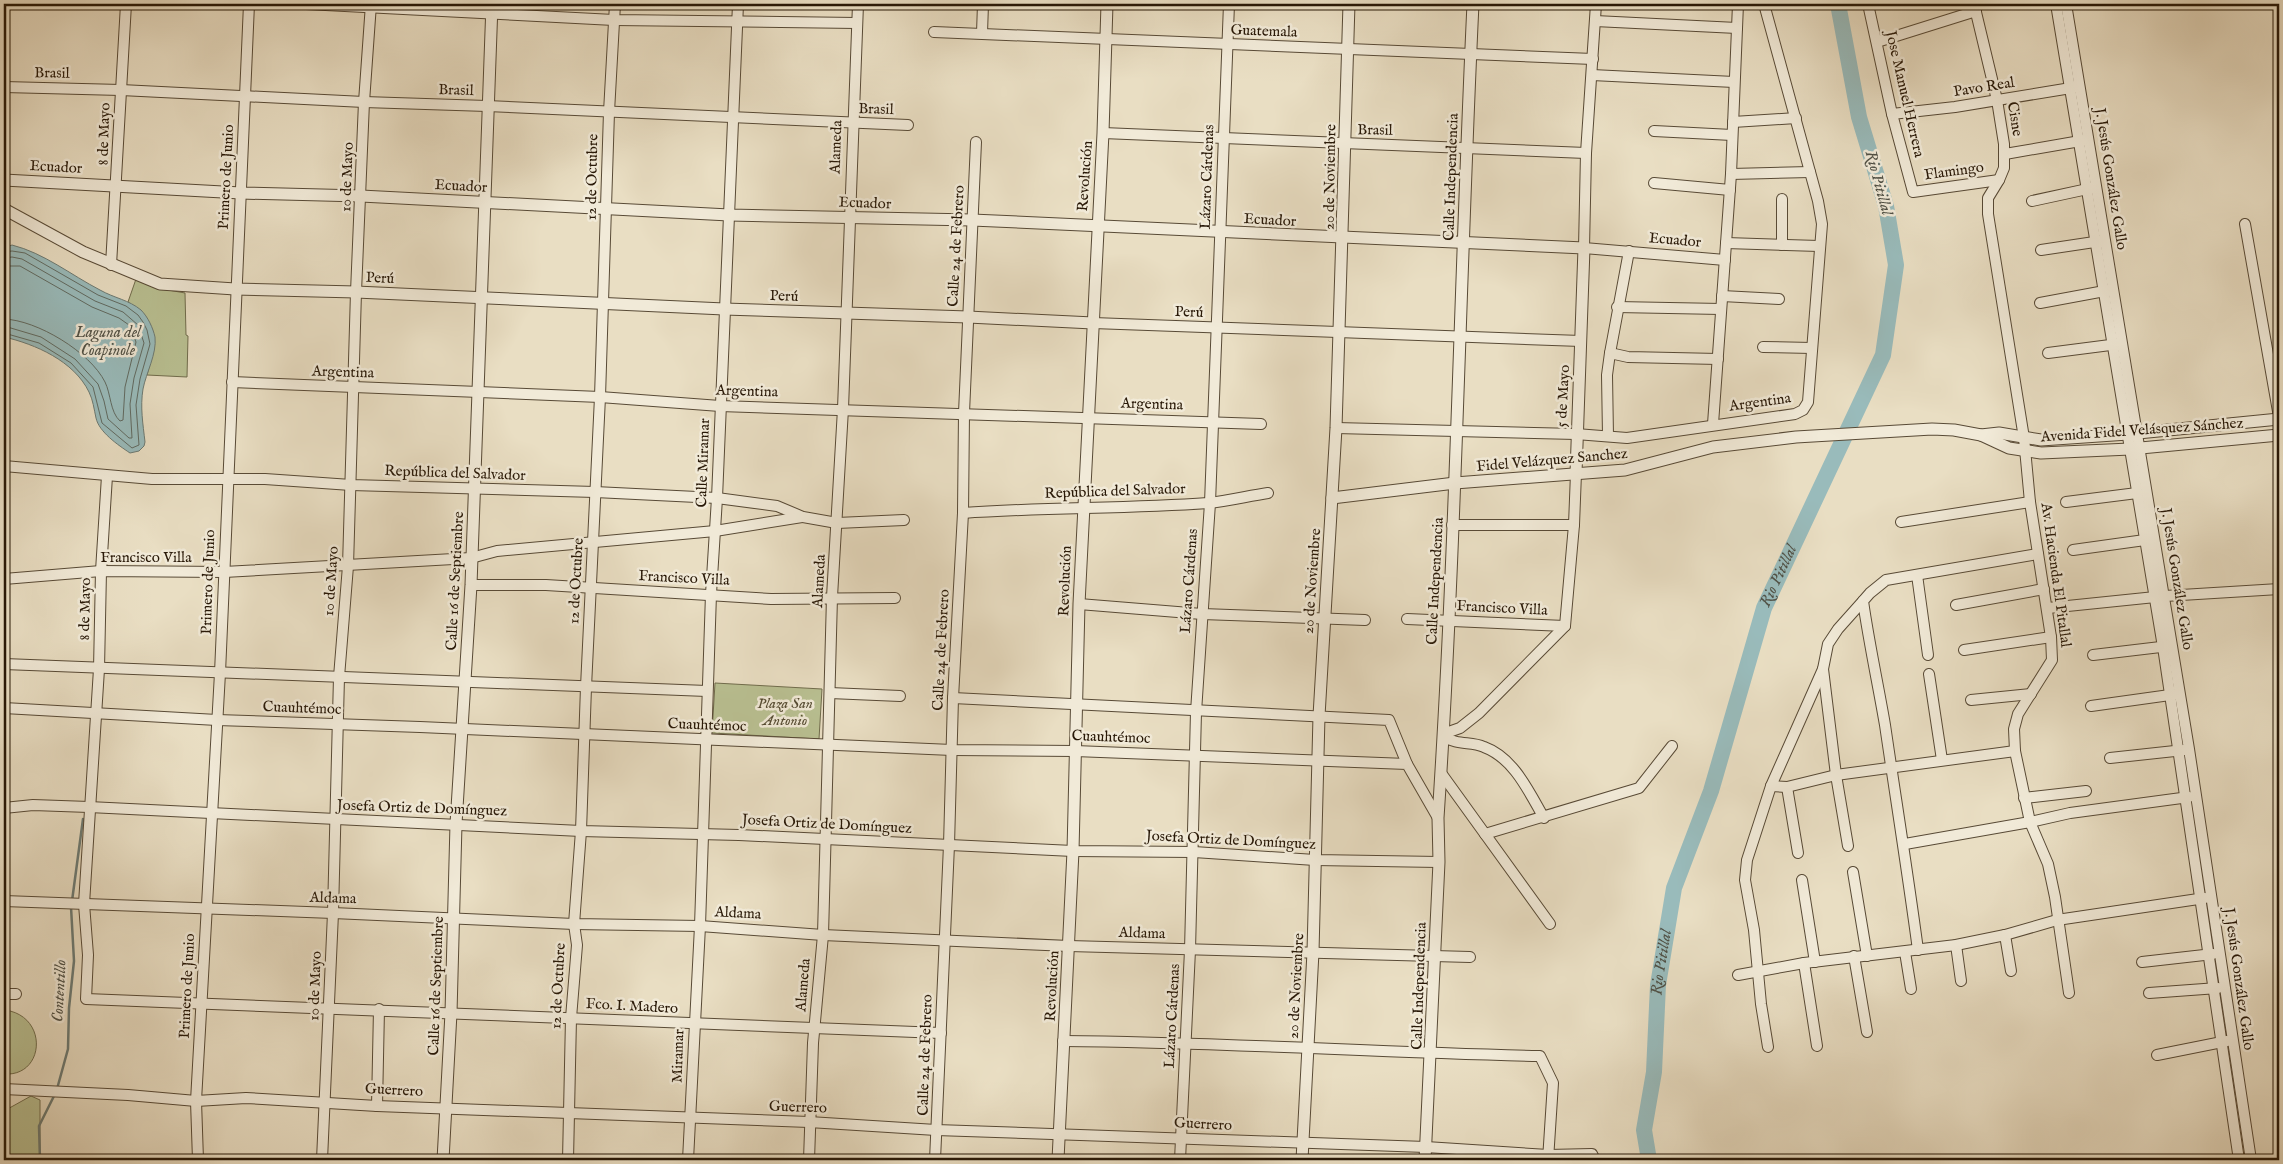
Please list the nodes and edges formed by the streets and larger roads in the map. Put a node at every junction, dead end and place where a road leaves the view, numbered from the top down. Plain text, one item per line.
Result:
1 (126, 4) edge
2 (249, 4) edge
3 (306, 4) edge
4 (615, 4) edge
5 (738, 4) edge
6 (858, 4) edge
7 (983, 4) edge
8 (1106, 4) edge
9 (1229, 4) edge
10 (1349, 4) edge
11 (1473, 4) edge
12 (1596, 4) edge
13 (1738, 4) edge
14 (1764, 4) edge
15 (1868, 4) edge
16 (2056, 4) edge
17 (2066, 4) edge
18 (370, 5) edge
19 (1975, 7) edge
20 (491, 9) edge
21 (614, 20) junction
22 (737, 21) junction
23 (1595, 21) junction
24 (857, 23) junction
25 (1737, 28) junction
26 (934, 32) dead end
27 (982, 33) junction
28 (1106, 39) junction
29 (1877, 42) junction
30 (1226, 45) junction
31 (1347, 49) junction
32 (1471, 54) junction
33 (1593, 58) junction
34 (1592, 75) junction
35 (1734, 82) junction
36 (4, 87) edge
37 (2075, 88) junction
38 (121, 90) junction
39 (245, 96) junction
40 (1997, 100) junction
41 (364, 102) junction
42 (488, 106) junction
43 (609, 112) junction
44 (1892, 114) junction
45 (733, 118) junction
46 (1796, 118) junction
47 (1733, 122) junction
48 (852, 123) junction
49 (908, 125) dead end
50 (1654, 131) dead end
51 (1102, 134) junction
52 (1732, 135) junction
53 (1223, 138) junction
54 (2084, 140) junction
55 (976, 142) dead end
56 (1345, 144) junction
57 (1467, 147) junction
58 (1586, 153) junction
59 (2005, 154) junction
60 (1810, 172) junction
61 (1731, 174) junction
62 (4, 180) edge
63 (2000, 180) junction
64 (1654, 183) dead end
65 (117, 186) junction
66 (2097, 187) junction
67 (2087, 189) junction
68 (1730, 190) junction
69 (1913, 192) joint
70 (241, 193) junction
71 (361, 196) junction
72 (1782, 199) dead end
73 (2032, 201) dead end
74 (485, 203) junction
75 (606, 207) junction
76 (4, 209) edge
77 (729, 215) junction
78 (849, 217) junction
79 (972, 220) junction
80 (2245, 224) dead end
81 (1097, 226) junction
82 (1220, 232) junction
83 (1343, 238) junction
84 (2101, 241) junction
85 (1726, 243) junction
86 (1464, 244) junction
87 (1782, 245) junction
88 (1819, 246) junction
89 (1584, 248) junction
90 (2040, 250) dead end
91 (1629, 252) junction
92 (1725, 260) junction
93 (111, 265) junction
94 (235, 289) junction
95 (2108, 290) junction
96 (356, 292) junction
97 (1722, 296) junction
98 (481, 298) junction
99 (1779, 299) dead end
100 (604, 303) junction
101 (2040, 303) dead end
102 (1618, 307) junction
103 (724, 309) junction
104 (1721, 309) junction
105 (846, 314) junction
106 (968, 317) junction
107 (1093, 323) junction
108 (1216, 328) junction
109 (1340, 333) junction
110 (1459, 338) junction
111 (1582, 341) junction
112 (2117, 344) junction
113 (1763, 347) dead end
114 (1812, 348) junction
115 (1610, 353) junction
116 (2048, 353) dead end
117 (1718, 359) junction
118 (232, 382) junction
119 (354, 387) junction
120 (477, 393) junction
121 (600, 397) junction
122 (720, 406) junction
123 (843, 409) junction
124 (964, 413) junction
125 (1088, 417) junction
126 (2279, 418) edge
127 (1212, 421) junction
128 (1261, 424) dead end
129 (1713, 424) junction
130 (1336, 428) junction
131 (1458, 432) junction
132 (2132, 433) junction
133 (1576, 434) junction
134 (1981, 435) junction
135 (2279, 435) edge
136 (1608, 436) junction
137 (2024, 438) junction
138 (2135, 448) junction
139 (2025, 452) junction
140 (4, 466) edge
141 (1576, 473) junction
142 (107, 476) junction
143 (227, 479) junction
144 (1456, 483) junction
145 (351, 485) junction
146 (474, 490) junction
147 (594, 492) junction
148 (1268, 493) dead end
149 (2137, 493) junction
150 (717, 498) junction
151 (1332, 498) junction
152 (2030, 502) junction
153 (2066, 502) dead end
154 (1210, 503) junction
155 (1083, 508) junction
156 (963, 512) junction
157 (803, 517) junction
158 (904, 520) dead end
159 (1901, 522) dead end
160 (837, 523) junction
161 (1452, 525) junction
162 (1574, 526) junction
163 (716, 531) junction
164 (2151, 540) junction
165 (593, 543) junction
166 (2073, 550) dead end
167 (2038, 554) junction
168 (471, 558) junction
169 (348, 566) junction
170 (101, 571) junction
171 (224, 572) junction
172 (1917, 575) junction
173 (4, 579) edge
174 (471, 585) junction
175 (591, 588) junction
176 (2044, 589) junction
177 (2279, 589) edge
178 (711, 594) junction
179 (2160, 596) junction
180 (832, 597) junction
181 (895, 598) dead end
182 (1863, 602) junction
183 (1079, 604) junction
184 (1956, 605) dead end
185 (2048, 608) junction
186 (1202, 614) junction
187 (1324, 618) junction
188 (1407, 618) dead end
189 (1365, 620) dead end
190 (1448, 620) junction
191 (1565, 626) junction
192 (2051, 637) junction
193 (2168, 646) junction
194 (1964, 650) dead end
195 (1928, 655) dead end
196 (2093, 655) dead end
197 (4, 664) edge
198 (99, 669) junction
199 (1823, 669) junction
200 (220, 673) junction
201 (1930, 674) dead end
202 (339, 677) junction
203 (464, 682) junction
204 (586, 688) junction
205 (708, 691) junction
206 (830, 693) junction
207 (2031, 694) junction
208 (2175, 695) junction
209 (900, 696) dead end
210 (953, 698) junction
211 (1971, 700) dead end
212 (1077, 705) junction
213 (2091, 706) dead end
214 (4, 708) edge
215 (1196, 712) junction
216 (95, 713) junction
217 (1319, 716) junction
218 (217, 720) junction
219 (338, 725) junction
220 (461, 730) junction
221 (584, 735) junction
222 (1443, 735) junction
223 (705, 739) junction
224 (828, 745) junction
225 (1672, 746) dead end
226 (2190, 749) junction
227 (952, 750) junction
228 (1075, 751) junction
229 (2016, 751) junction
230 (2178, 751) junction
231 (1196, 756) junction
232 (2110, 758) dead end
233 (1942, 760) junction
234 (1317, 761) junction
235 (1407, 764) junction
236 (1890, 767) junction
237 (1441, 773) junction
238 (1836, 776) junction
239 (1771, 786) junction
240 (1787, 787) junction
241 (2086, 791) dead end
242 (2184, 797) junction
243 (2196, 797) junction
244 (2024, 798) junction
245 (89, 807) junction
246 (4, 808) edge
247 (213, 814) junction
248 (1438, 818) junction
249 (1544, 818) junction
250 (336, 820) junction
251 (2030, 822) junction
252 (456, 824) junction
253 (581, 831) junction
254 (702, 834) junction
255 (1485, 834) junction
256 (825, 840) junction
257 (1904, 844) junction
258 (949, 845) junction
259 (1848, 846) dead end
260 (1073, 850) junction
261 (1194, 852) junction
262 (1798, 853) dead end
263 (1315, 860) junction
264 (1439, 862) junction
265 (1853, 872) dead end
266 (1802, 880) dead end
267 (700, 893) joint
268 (2212, 897) junction
269 (2199, 899) junction
270 (4, 901) edge
271 (84, 904) junction
272 (207, 909) junction
273 (333, 913) junction
274 (454, 918) junction
275 (2058, 920) junction
276 (574, 924) junction
277 (1550, 924) dead end
278 (700, 926) junction
279 (823, 935) junction
280 (2004, 935) junction
281 (945, 939) junction
282 (1956, 945) junction
283 (1069, 946) junction
284 (1190, 950) junction
285 (1918, 950) junction
286 (1313, 952) junction
287 (1905, 952) junction
288 (2219, 954) junction
289 (2208, 955) junction
290 (1435, 956) junction
291 (1854, 956) junction
292 (1867, 956) junction
293 (1470, 957) dead end
294 (1810, 962) junction
295 (2142, 962) dead end
296 (1757, 971) junction
297 (2011, 971) dead end
298 (1738, 975) dead end
299 (1961, 981) dead end
300 (2224, 987) junction
301 (2213, 988) junction
302 (1911, 989) dead end
303 (2149, 993) dead end
304 (4, 994) edge
305 (16, 994) dead end
306 (2069, 994) dead end
307 (201, 1003) junction
308 (330, 1008) junction
309 (379, 1010) junction
310 (451, 1013) junction
311 (571, 1018) junction
312 (694, 1024) junction
313 (814, 1027) junction
314 (1867, 1032) dead end
315 (941, 1033) junction
316 (2233, 1039) junction
317 (1064, 1041) junction
318 (1185, 1042) junction
319 (2221, 1043) junction
320 (1817, 1046) dead end
321 (1308, 1047) junction
322 (1768, 1047) dead end
323 (1432, 1054) junction
324 (2157, 1055) dead end
325 (4, 1089) edge
326 (196, 1101) junction
327 (324, 1102) junction
328 (377, 1106) junction
329 (446, 1107) junction
330 (570, 1113) junction
331 (690, 1118) junction
332 (809, 1122) junction
333 (936, 1130) junction
334 (1059, 1134) junction
335 (1181, 1138) junction
336 (1303, 1144) junction
337 (1426, 1147) junction
338 (1548, 1157) edge
339 (1594, 1157) edge
340 (198, 1160) edge
341 (322, 1160) edge
342 (443, 1160) edge
343 (568, 1160) edge
344 (688, 1160) edge
345 (809, 1160) edge
346 (935, 1160) edge
347 (1058, 1160) edge
348 (1180, 1160) edge
349 (1302, 1160) edge
350 (1425, 1160) edge
351 (2239, 1160) edge
352 (2251, 1160) edge

1 - 38 street, 8 de Mayo
2 - 39 street, Primero de Junio
3 - 18 street
4 - 21 street, 12 de Octubre
5 - 22 street, Calle Miramar
6 - 24 street, Alameda
7 - 27 street
8 - 28 street, Revolución
9 - 30 street, Lázaro Cárdenas
10 - 31 street, 20 de Noviembre
11 - 32 street, Calle Independencia
12 - 23 street, 5 de Mayo
13 - 25 street
14 - 46 street, Argentina
15 - 29 street, Jose Manuel Herrera
16 - 37 street, J. Jesús González Gallo
17 - 37 street, J. Jesús González Gallo
18 - 20 street
18 - 41 street, 10 de Mayo
19 - 29 street
19 - 40 street, Cisne
20 - 21 street
20 - 42 street, Calle 16 de Septiembre
21 - 22 street
21 - 43 street, 12 de Octubre
22 - 24 street
22 - 45 street, Calle Miramar
23 - 25 street
23 - 33 street, 5 de Mayo
24 - 48 street, Alameda
25 - 35 street
26 - 27 street, Guatemala
27 - 28 street, Guatemala
28 - 30 street, Guatemala
28 - 51 street, Revolución
29 - 44 street, Jose Manuel Herrera
30 - 31 street, Guatemala
30 - 53 street, Lázaro Cárdenas
31 - 32 street, Guatemala
31 - 56 street, 20 de Noviembre
32 - 33 street, Guatemala
32 - 57 street, Calle Independencia
33 - 34 street, 5 de Mayo
34 - 35 street
34 - 58 street, 5 de Mayo
35 - 47 street
36 - 38 street, Brasil
37 - 40 street, Pavo Real
37 - 54 street, J. Jesús González Gallo
38 - 39 street, Brasil
38 - 65 street, 8 de Mayo
39 - 41 street, Brasil
39 - 70 street, Primero de Junio
40 - 44 street, Pavo Real
40 - 59 street, Cisne
41 - 42 street, Brasil
41 - 71 street, 10 de Mayo
42 - 43 street, Brasil
42 - 74 street, Calle 16 de Septiembre
43 - 45 street, Brasil
43 - 75 street, 12 de Octubre
44 - 69 street, Jose Manuel Herrera
45 - 48 street, Brasil
45 - 77 street, Calle Miramar
46 - 47 street
46 - 60 street, Argentina
47 - 52 street
48 - 49 street, Brasil
48 - 78 street, Alameda
50 - 52 street
51 - 53 street, Brasil
51 - 81 street, Revolución
52 - 61 street
53 - 56 street, Brasil
53 - 82 street, Lázaro Cárdenas
54 - 59 street
54 - 66 street, J. Jesús González Gallo
54 - 67 street, J. Jesús González Gallo
55 - 79 street, Calle 24 de Febrero
56 - 57 street, Brasil
56 - 83 street, 20 de Noviembre
57 - 58 street, Brasil
57 - 86 street, Calle Independencia
58 - 89 street, 5 de Mayo
59 - 63 street, Cisne
60 - 61 street
60 - 88 street, Argentina
61 - 68 street
62 - 65 street, Ecuador
63 - 69 street, Flamingo
63 - 137 street, Av. Hacienda El Pitallal
64 - 68 street
65 - 70 street, Ecuador
65 - 93 street, 8 de Mayo
66 - 67 street
66 - 84 street, J. Jesús González Gallo
67 - 73 street
67 - 84 street, J. Jesús González Gallo
68 - 85 street
70 - 71 street, Ecuador
70 - 94 street, Primero de Junio
71 - 74 street, Ecuador
71 - 96 street, 10 de Mayo
72 - 87 street
74 - 75 street, Ecuador
74 - 98 street, Calle 16 de Septiembre
75 - 77 street, Ecuador
75 - 100 street, 12 de Octubre
76 - 93 street, Perú
77 - 78 street, Ecuador
77 - 103 street, Calle Miramar
78 - 79 street, Ecuador
78 - 105 street, Alameda
79 - 81 street, Ecuador
79 - 106 street, Calle 24 de Febrero
80 - 126 street
81 - 82 street, Ecuador
81 - 107 street, Revolución
82 - 83 street, Ecuador
82 - 108 street, Lázaro Cárdenas
83 - 86 street, Ecuador
83 - 109 street, 20 de Noviembre
84 - 90 street
84 - 95 street, J. Jesús González Gallo
85 - 87 street
85 - 92 street
86 - 89 street, Ecuador
86 - 110 street, Calle Independencia
87 - 88 street
88 - 114 street, Argentina
89 - 91 street, Ecuador
89 - 111 street, 5 de Mayo
91 - 92 street, Ecuador
91 - 102 street
92 - 97 street
93 - 94 street, Perú
94 - 96 street, Perú
94 - 118 street, Primero de Junio
95 - 101 street
95 - 112 street, J. Jesús González Gallo
96 - 98 street, Perú
96 - 119 street, 10 de Mayo
97 - 99 street
97 - 104 street
98 - 100 street, Perú
98 - 120 street, Calle 16 de Septiembre
100 - 103 street, Perú
100 - 121 street, 12 de Octubre
102 - 104 street
102 - 115 street
103 - 105 street, Perú
103 - 122 street, Calle Miramar
104 - 117 street
105 - 106 street, Perú
105 - 123 street, Alameda
106 - 107 street, Perú
106 - 124 street, Calle 24 de Febrero
107 - 108 street, Perú
107 - 125 street, Revolución
108 - 109 street, Perú
108 - 127 street, Lázaro Cárdenas
109 - 110 street, Perú
109 - 130 street, 20 de Noviembre
110 - 111 street, Perú
110 - 131 street, Calle Independencia
111 - 133 street, 5 de Mayo
112 - 116 street
112 - 132 street, J. Jesús González Gallo
113 - 114 street
114 - 129 street, Argentina
115 - 117 street
115 - 136 street
117 - 129 street
118 - 119 street, Argentina
118 - 143 street, Primero de Junio
119 - 120 street, Argentina
119 - 145 street, 10 de Mayo
120 - 121 street, Argentina
120 - 146 street, Calle 16 de Septiembre
121 - 122 street, Argentina
121 - 147 street, 12 de Octubre
122 - 123 street, Argentina
122 - 150 street, Calle Miramar
123 - 124 street, Argentina
123 - 160 street, Alameda
124 - 125 street, Argentina
124 - 156 street, Calle 24 de Febrero
125 - 127 street, Argentina
125 - 155 street, Revolución
126 - 132 street, Avenida Fidel Velásquez Sánchez
127 - 128 street, Argentina
127 - 154 street, Lázaro Cárdenas
129 - 136 street, Argentina
130 - 131 street, Argentina
130 - 151 street, 20 de Noviembre
131 - 133 street, Argentina
131 - 144 street, Calle Independencia
132 - 137 street, Avenida Fidel Velásquez Sánchez
132 - 138 street, J. Jesús González Gallo
133 - 136 street, Argentina
133 - 141 street, 5 de Mayo
134 - 137 street, Avenida Fidel Velásquez Sánchez
134 - 139 street, Avenida Fidel Velásquez Sánchez
134 - 141 street, Fidel Velázquez Sanchez
135 - 138 street, Avenida Fidel Velásquez Sánchez
137 - 139 street, Av. Hacienda El Pitallal
138 - 139 street, Avenida Fidel Velásquez Sánchez
138 - 149 street, J. Jesús González Gallo
138 - 164 street, J. Jesús González Gallo
139 - 152 street, Av. Hacienda El Pitallal
140 - 142 street, República del Salvador
141 - 144 street, Fidel Velázquez Sanchez
141 - 162 street, 5 de Mayo
142 - 143 street, República del Salvador
142 - 170 street, 8 de Mayo
143 - 145 street, República del Salvador
143 - 171 street, Primero de Junio
144 - 151 street, Fidel Velázquez Sanchez
144 - 161 street, Calle Independencia
145 - 146 street, República del Salvador
145 - 169 street, 10 de Mayo
146 - 147 street, República del Salvador
146 - 168 street, Calle 16 de Septiembre
147 - 150 street, República del Salvador
147 - 165 street, 12 de Octubre
148 - 154 street, República del Salvador
149 - 153 street
149 - 164 street, J. Jesús González Gallo
150 - 157 street, República del Salvador
150 - 163 street, Calle Miramar
151 - 187 street, 20 de Noviembre
152 - 159 street
152 - 167 street, Av. Hacienda El Pitallal
154 - 155 street, República del Salvador
154 - 186 street, Lázaro Cárdenas
155 - 156 street, República del Salvador
155 - 183 street, Revolución
156 - 210 street, Calle 24 de Febrero
157 - 160 street, República del Salvador
157 - 163 street, Francisco Villa
158 - 160 street, República del Salvador
160 - 180 street, Alameda
161 - 162 street
161 - 190 street, Calle Independencia
162 - 191 street, 5 de Mayo
163 - 165 street, Francisco Villa
163 - 178 street, Calle Miramar
164 - 166 street
164 - 179 street, J. Jesús González Gallo
165 - 168 street, Francisco Villa
165 - 175 street, 12 de Octubre
167 - 172 street
167 - 176 street, Av. Hacienda El Pitallal
168 - 169 street, Francisco Villa
168 - 174 street, Calle 16 de Septiembre
169 - 171 street, Francisco Villa
169 - 202 street, 10 de Mayo
170 - 171 street, Francisco Villa
170 - 173 street, Francisco Villa
170 - 198 street, 8 de Mayo
171 - 200 street, Primero de Junio
172 - 182 street
172 - 195 street
174 - 175 street, Francisco Villa
174 - 203 street, Calle 16 de Septiembre
175 - 178 street, Francisco Villa
175 - 204 street, 12 de Octubre
176 - 184 street
176 - 185 street, Av. Hacienda El Pitallal
177 - 179 street
178 - 180 street, Francisco Villa
178 - 205 street, Calle Miramar
179 - 185 street
179 - 193 street, J. Jesús González Gallo
180 - 181 street, Francisco Villa
180 - 206 street, Alameda
182 - 199 street
182 - 236 street
183 - 186 street
183 - 212 street, Revolución
185 - 192 street, Av. Hacienda El Pitallal
186 - 187 street
186 - 215 street, Lázaro Cárdenas
187 - 189 street
187 - 217 street, 20 de Noviembre
188 - 190 street, Francisco Villa
190 - 191 street, Francisco Villa
190 - 222 street, Calle Independencia
191 - 222 street
192 - 194 street
192 - 207 street, Av. Hacienda El Pitallal
193 - 196 street
193 - 208 street, J. Jesús González Gallo
197 - 198 street
198 - 200 street
198 - 216 street, 8 de Mayo
199 - 238 street
199 - 239 street
200 - 202 street
200 - 218 street, Primero de Junio
201 - 233 street
202 - 203 street
202 - 219 street, 10 de Mayo
203 - 204 street
203 - 220 street, Calle 16 de Septiembre
204 - 205 street
204 - 221 street, 12 de Octubre
205 - 223 street, Calle Miramar
206 - 209 street
206 - 224 street, Alameda
207 - 211 street
207 - 229 street, Av. Hacienda El Pitallal
208 - 213 street
208 - 226 street, J. Jesús González Gallo
208 - 230 street, J. Jesús González Gallo
210 - 212 street
210 - 227 street, Calle 24 de Febrero
212 - 215 street
212 - 228 street, Revolución
214 - 216 street, Cuauhtémoc
215 - 217 street
215 - 231 street, Lázaro Cárdenas
216 - 218 street, Cuauhtémoc
216 - 245 street, 8 de Mayo
217 - 234 street, 20 de Noviembre
217 - 235 street
218 - 219 street, Cuauhtémoc
218 - 247 street, Primero de Junio
219 - 220 street, Cuauhtémoc
219 - 250 street, 10 de Mayo
220 - 221 street, Cuauhtémoc
220 - 252 street, Calle 16 de Septiembre
221 - 223 street, Cuauhtémoc
221 - 253 street, 12 de Octubre
222 - 237 street, Calle Independencia
222 - 249 street
223 - 224 street, Cuauhtémoc
223 - 254 street, Calle Miramar
224 - 227 street, Cuauhtémoc
224 - 256 street, Alameda
225 - 249 street
226 - 230 street
226 - 243 street, J. Jesús González Gallo
227 - 228 street, Cuauhtémoc
227 - 258 street, Calle 24 de Febrero
228 - 231 street, Cuauhtémoc
228 - 260 street, Revolución
229 - 233 street
229 - 244 street, Av. Hacienda El Pitallal
230 - 232 street
230 - 242 street, J. Jesús González Gallo
231 - 234 street, Cuauhtémoc
231 - 261 street, Lázaro Cárdenas
233 - 236 street
234 - 235 street, Cuauhtémoc
234 - 263 street, 20 de Noviembre
235 - 248 street
236 - 238 street
236 - 257 street
237 - 248 street, Calle Independencia
237 - 255 street
238 - 240 street
238 - 259 street
239 - 240 street
239 - 296 street
240 - 262 street
241 - 244 street
242 - 243 street
242 - 251 street
242 - 269 street, J. Jesús González Gallo
243 - 268 street, J. Jesús González Gallo
244 - 251 street, Av. Hacienda El Pitallal
245 - 246 street, Josefa Ortiz de Domínguez
245 - 247 street, Josefa Ortiz de Domínguez
245 - 271 street, 8 de Mayo
247 - 250 street, Josefa Ortiz de Domínguez
247 - 272 street, Primero de Junio
248 - 264 street, Calle Independencia
249 - 255 street
250 - 252 street, Josefa Ortiz de Domínguez
250 - 273 street, 10 de Mayo
251 - 257 street
251 - 275 street, Av. Hacienda El Pitallal
252 - 253 street, Josefa Ortiz de Domínguez
252 - 274 street, Calle 16 de Septiembre
253 - 254 street, Josefa Ortiz de Domínguez
253 - 276 street, 12 de Octubre
254 - 256 street, Josefa Ortiz de Domínguez
254 - 267 street, Calle Miramar
255 - 277 street
256 - 258 street, Josefa Ortiz de Domínguez
256 - 279 street, Alameda
257 - 285 street
258 - 260 street, Josefa Ortiz de Domínguez
258 - 281 street, Calle 24 de Febrero
260 - 261 street, Josefa Ortiz de Domínguez
260 - 283 street, Revolución
261 - 263 street, Josefa Ortiz de Domínguez
261 - 284 street, Lázaro Cárdenas
263 - 264 street, Josefa Ortiz de Domínguez
263 - 286 street, 20 de Noviembre
264 - 290 street, Calle Independencia
265 - 292 street
266 - 294 street
267 - 278 street, Miramar
268 - 269 street
268 - 288 street, J. Jesús González Gallo
269 - 275 street
269 - 289 street, J. Jesús González Gallo
270 - 271 street, Aldama
271 - 272 street, Aldama
271 - 307 street, Fco. I. Madero
272 - 273 street, Aldama
272 - 307 street, Primero de Junio
273 - 274 street, Aldama
273 - 308 street, 10 de Mayo
274 - 276 street, Aldama
274 - 310 street, Calle 16 de Septiembre
275 - 280 street
275 - 306 street, Av. Hacienda El Pitallal
276 - 278 street, Aldama
276 - 311 street, 12 de Octubre
278 - 279 street, Aldama
278 - 312 street, Miramar
279 - 281 street, Aldama
279 - 313 street, Alameda
280 - 282 street
280 - 297 street
281 - 283 street, Aldama
281 - 315 street, Calle 24 de Febrero
282 - 285 street
282 - 299 street
283 - 284 street, Aldama
283 - 317 street, Revolución
284 - 286 street, Aldama
284 - 318 street, Lázaro Cárdenas
285 - 287 street
286 - 290 street, Aldama
286 - 321 street, 20 de Noviembre
287 - 292 street
287 - 302 street
288 - 289 street
288 - 300 street, J. Jesús González Gallo
289 - 295 street
289 - 301 street, J. Jesús González Gallo
290 - 293 street, Aldama
290 - 323 street, Calle Independencia
291 - 292 street
291 - 294 street
291 - 314 street
294 - 296 street
294 - 320 street
296 - 298 street
296 - 322 street
300 - 301 street
300 - 316 street, J. Jesús González Gallo
301 - 303 street
301 - 319 street, J. Jesús González Gallo
304 - 305 street
307 - 308 street, Fco. I. Madero
307 - 326 street, Primero de Junio
308 - 309 street, Fco. I. Madero
308 - 327 street, 10 de Mayo
309 - 310 street, Fco. I. Madero
309 - 328 street
310 - 311 street, Fco. I. Madero
310 - 329 street, Calle 16 de Septiembre
311 - 312 street, Fco. I. Madero
311 - 330 street, 12 de Octubre
312 - 313 street, Fco. I. Madero
312 - 331 street, Miramar
313 - 315 street, Fco. I. Madero
313 - 332 street, Alameda
315 - 333 street, Calle 24 de Febrero
316 - 319 street
316 - 352 street, J. Jesús González Gallo
317 - 318 street
317 - 334 street, Revolución
318 - 321 street
318 - 335 street, Lázaro Cárdenas
319 - 324 street
319 - 351 street, J. Jesús González Gallo
321 - 323 street
321 - 336 street, 20 de Noviembre
323 - 337 street, Calle Independencia
323 - 338 street
325 - 326 street, Guerrero
326 - 327 street, Guerrero
326 - 340 street, Primero de Junio
327 - 328 street, Guerrero
327 - 341 street, 10 de Mayo
328 - 329 street, Guerrero
329 - 330 street, Guerrero
329 - 342 street, Calle 16 de Septiembre
330 - 331 street, Guerrero
330 - 343 street, 12 de Octubre
331 - 332 street, Guerrero
331 - 344 street, Miramar
332 - 333 street, Guerrero
332 - 345 street, Alameda
333 - 334 street, Guerrero
333 - 346 street, Calle 24 de Febrero
334 - 335 street, Guerrero
334 - 347 street, Revolución
335 - 336 street, Guerrero
335 - 348 street, Lázaro Cárdenas
336 - 337 street, Guerrero
336 - 349 street, 20 de Noviembre
337 - 338 street, Guerrero
337 - 350 street, Calle Independencia
338 - 339 street, Guerrero

